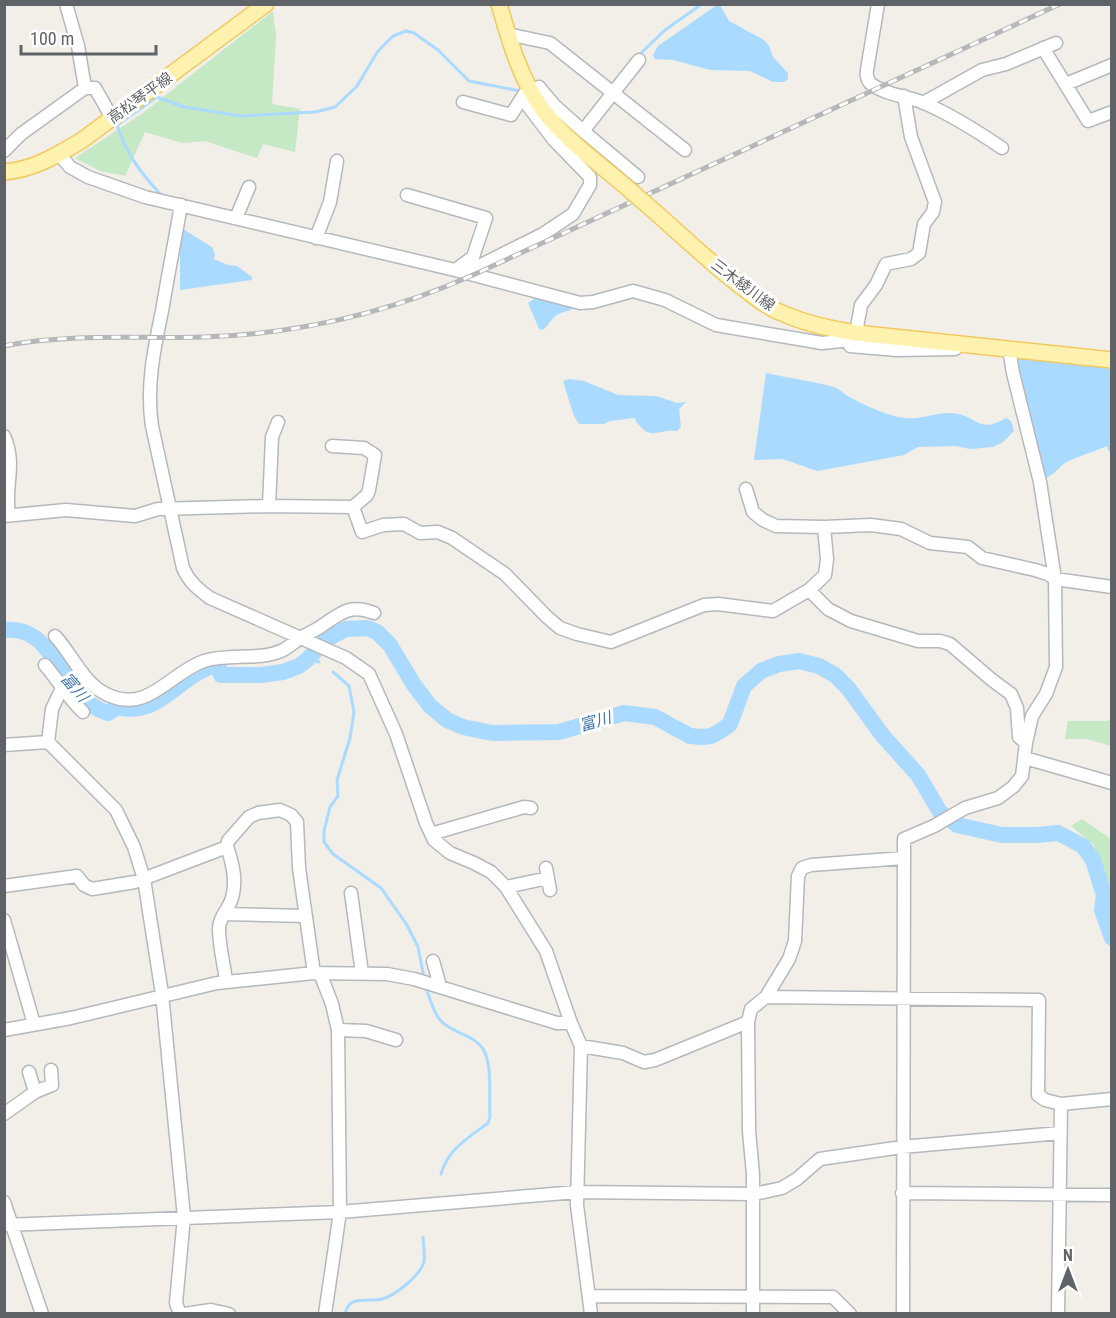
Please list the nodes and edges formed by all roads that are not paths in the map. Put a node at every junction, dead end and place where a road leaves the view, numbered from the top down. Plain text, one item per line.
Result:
1 (66, 4) edge
2 (266, 4) edge
3 (499, 4) edge
4 (878, 4) edge
5 (507, 34) junction
6 (1056, 43) dead end
7 (1043, 48) junction
8 (639, 60) dead end
9 (1112, 65) edge
10 (1066, 84) junction
11 (85, 88) junction
12 (527, 92) junction
13 (613, 94) junction
14 (904, 96) junction
15 (463, 102) dead end
16 (923, 103) junction
17 (1112, 112) edge
18 (112, 118) junction
19 (583, 131) junction
20 (1002, 148) dead end
21 (685, 150) dead end
22 (4, 151) edge
23 (59, 154) junction
24 (337, 161) dead end
25 (4, 172) edge
26 (638, 177) dead end
27 (249, 187) dead end
28 (407, 195) dead end
29 (181, 205) junction
30 (236, 218) junction
31 (316, 238) junction
32 (460, 272) junction
33 (830, 328) junction
34 (856, 333) junction
35 (882, 336) junction
36 (822, 343) junction
37 (984, 346) junction
38 (1009, 349) junction
39 (1112, 360) edge
40 (278, 422) dead end
41 (4, 435) edge
42 (332, 446) dead end
43 (746, 489) dead end
44 (269, 506) junction
45 (353, 507) junction
46 (171, 508) junction
47 (7, 516) edge
48 (824, 527) junction
49 (1056, 579) junction
50 (1112, 587) edge
51 (809, 590) junction
52 (374, 613) dead end
53 (55, 636) dead end
54 (303, 639) junction
55 (45, 665) dead end
56 (81, 673) junction
57 (64, 685) junction
58 (83, 712) dead end
59 (48, 742) junction
60 (1026, 743) junction
61 (4, 745) edge
62 (1024, 758) junction
63 (1112, 783) edge
64 (531, 808) dead end
65 (431, 834) junction
66 (227, 847) junction
67 (903, 858) junction
68 (144, 879) junction
69 (548, 879) dead end
70 (4, 886) edge
71 (506, 887) junction
72 (351, 893) dead end
73 (224, 914) junction
74 (306, 916) junction
75 (4, 920) edge
76 (433, 961) dead end
77 (317, 973) junction
78 (362, 973) junction
79 (226, 981) junction
80 (430, 983) junction
81 (162, 994) junction
82 (766, 997) junction
83 (904, 999) junction
84 (748, 1022) junction
85 (571, 1023) junction
86 (34, 1024) junction
87 (4, 1030) edge
88 (338, 1030) junction
89 (396, 1040) dead end
90 (582, 1046) junction
91 (51, 1070) dead end
92 (29, 1072) dead end
93 (35, 1092) junction
94 (1112, 1099) edge
95 (1061, 1104) junction
96 (4, 1114) edge
97 (1060, 1133) junction
98 (902, 1147) junction
99 (577, 1192) junction
100 (902, 1193) junction
101 (754, 1194) junction
102 (1060, 1194) junction
103 (1112, 1194) edge
104 (4, 1202) edge
105 (340, 1212) junction
106 (184, 1217) junction
107 (8, 1224) edge
108 (589, 1296) junction
109 (754, 1296) junction
110 (42, 1314) edge
111 (180, 1314) edge
112 (185, 1314) edge
113 (229, 1314) edge
114 (325, 1314) edge
115 (591, 1314) edge
116 (753, 1314) edge
117 (850, 1314) edge
118 (903, 1314) edge
119 (1058, 1314) edge

1 - 11 street
2 - 18 main road, 高松琴平線
3 - 5 main road, 三木綾川線
4 - 14 street
5 - 12 main road, 三木綾川線
5 - 13 street
6 - 7 street
7 - 10 street
7 - 16 street
8 - 13 street
9 - 10 street
10 - 17 street
11 - 18 street
11 - 22 street
12 - 15 street
12 - 19 street
12 - 32 street
12 - 33 main road, 三木綾川線, bridge
13 - 19 street
13 - 21 street
14 - 16 street
14 - 34 street
16 - 20 street
18 - 23 main road, 高松琴平線
19 - 26 street
23 - 25 main road, 高松琴平線
23 - 29 street
24 - 31 street
27 - 30 street
28 - 32 street
29 - 30 street
29 - 46 street
30 - 31 street
31 - 32 street
32 - 36 street
33 - 34 main road, 三木綾川線
33 - 36 street
34 - 35 main road, 三木綾川線
35 - 36 street
35 - 37 main road, 三木綾川線
36 - 37 street
37 - 38 main road, 三木綾川線
38 - 39 main road, 三木綾川線
38 - 49 street
40 - 44 street
41 - 47 street
42 - 45 street
43 - 48 street
44 - 45 street
44 - 46 street
45 - 51 street
46 - 47 street
46 - 54 street
48 - 49 street
48 - 51 street
49 - 50 street
49 - 60 street
51 - 60 street
52 - 54 street
53 - 56 street
54 - 56 street
54 - 65 street
55 - 57 street
56 - 57 street
57 - 58 street
57 - 59 street
59 - 61 street
59 - 68 street
60 - 62 street
62 - 63 street
62 - 67 street
64 - 65 street
65 - 71 street
66 - 68 street
66 - 73 street
66 - 74 street
67 - 82 street
67 - 83 street
68 - 70 street
68 - 81 street
69 - 71 street
71 - 85 street
72 - 78 street
73 - 74 street
73 - 79 street
74 - 77 street
75 - 86 street
76 - 80 street
77 - 78 street
77 - 79 street
77 - 88 street
78 - 80 street
79 - 81 street
80 - 85 street
81 - 86 street
81 - 106 street
82 - 83 street
82 - 84 street
83 - 95 street
83 - 98 street
84 - 90 street
84 - 101 street
85 - 90 street
86 - 87 street
88 - 89 street
88 - 105 street
90 - 99 street
91 - 93 street
92 - 93 street
93 - 96 street
94 - 95 street
95 - 97 street
97 - 98 street
97 - 102 street
98 - 100 street
98 - 101 street
99 - 101 street
99 - 105 street
99 - 108 street
100 - 102 street
100 - 118 street
101 - 109 street
102 - 103 street
102 - 119 street
104 - 107 street
105 - 106 street
105 - 114 street
106 - 107 street
106 - 111 street
107 - 110 street
108 - 109 street
108 - 115 street
109 - 116 street
109 - 117 street
112 - 113 street

